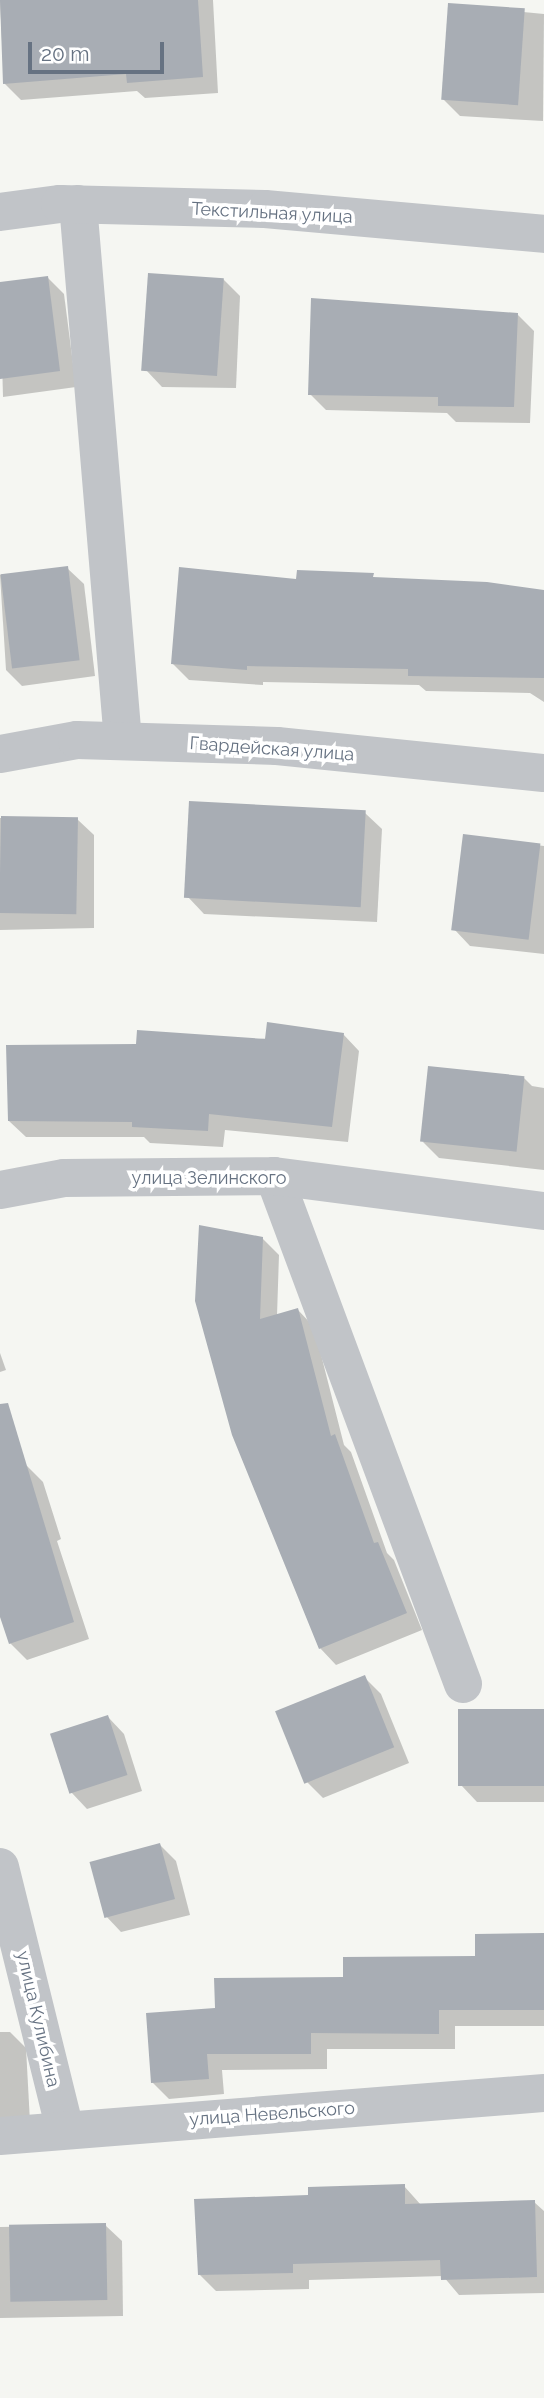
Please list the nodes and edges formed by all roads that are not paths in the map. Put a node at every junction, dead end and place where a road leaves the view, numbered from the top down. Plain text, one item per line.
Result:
1 (78, 204) junction
2 (0, 212) edge
3 (544, 234) edge
4 (123, 741) junction
5 (0, 754) edge
6 (544, 773) edge
7 (274, 1176) junction
8 (0, 1190) edge
9 (544, 1211) edge
10 (463, 1684) dead end
11 (0, 1867) edge
12 (544, 2093) edge
13 (65, 2130) junction
14 (0, 2137) edge

1 - 2 street, Текстильная улица
1 - 3 street, Текстильная улица
1 - 4 street
4 - 5 street, Гвардейская улица
4 - 6 street, Гвардейская улица
7 - 8 street, улица Зелинского
7 - 9 street, улица Зелинского
7 - 10 street
11 - 13 street, улица Кулибина
12 - 13 street, улица Невельского
13 - 14 street, улица Невельского

